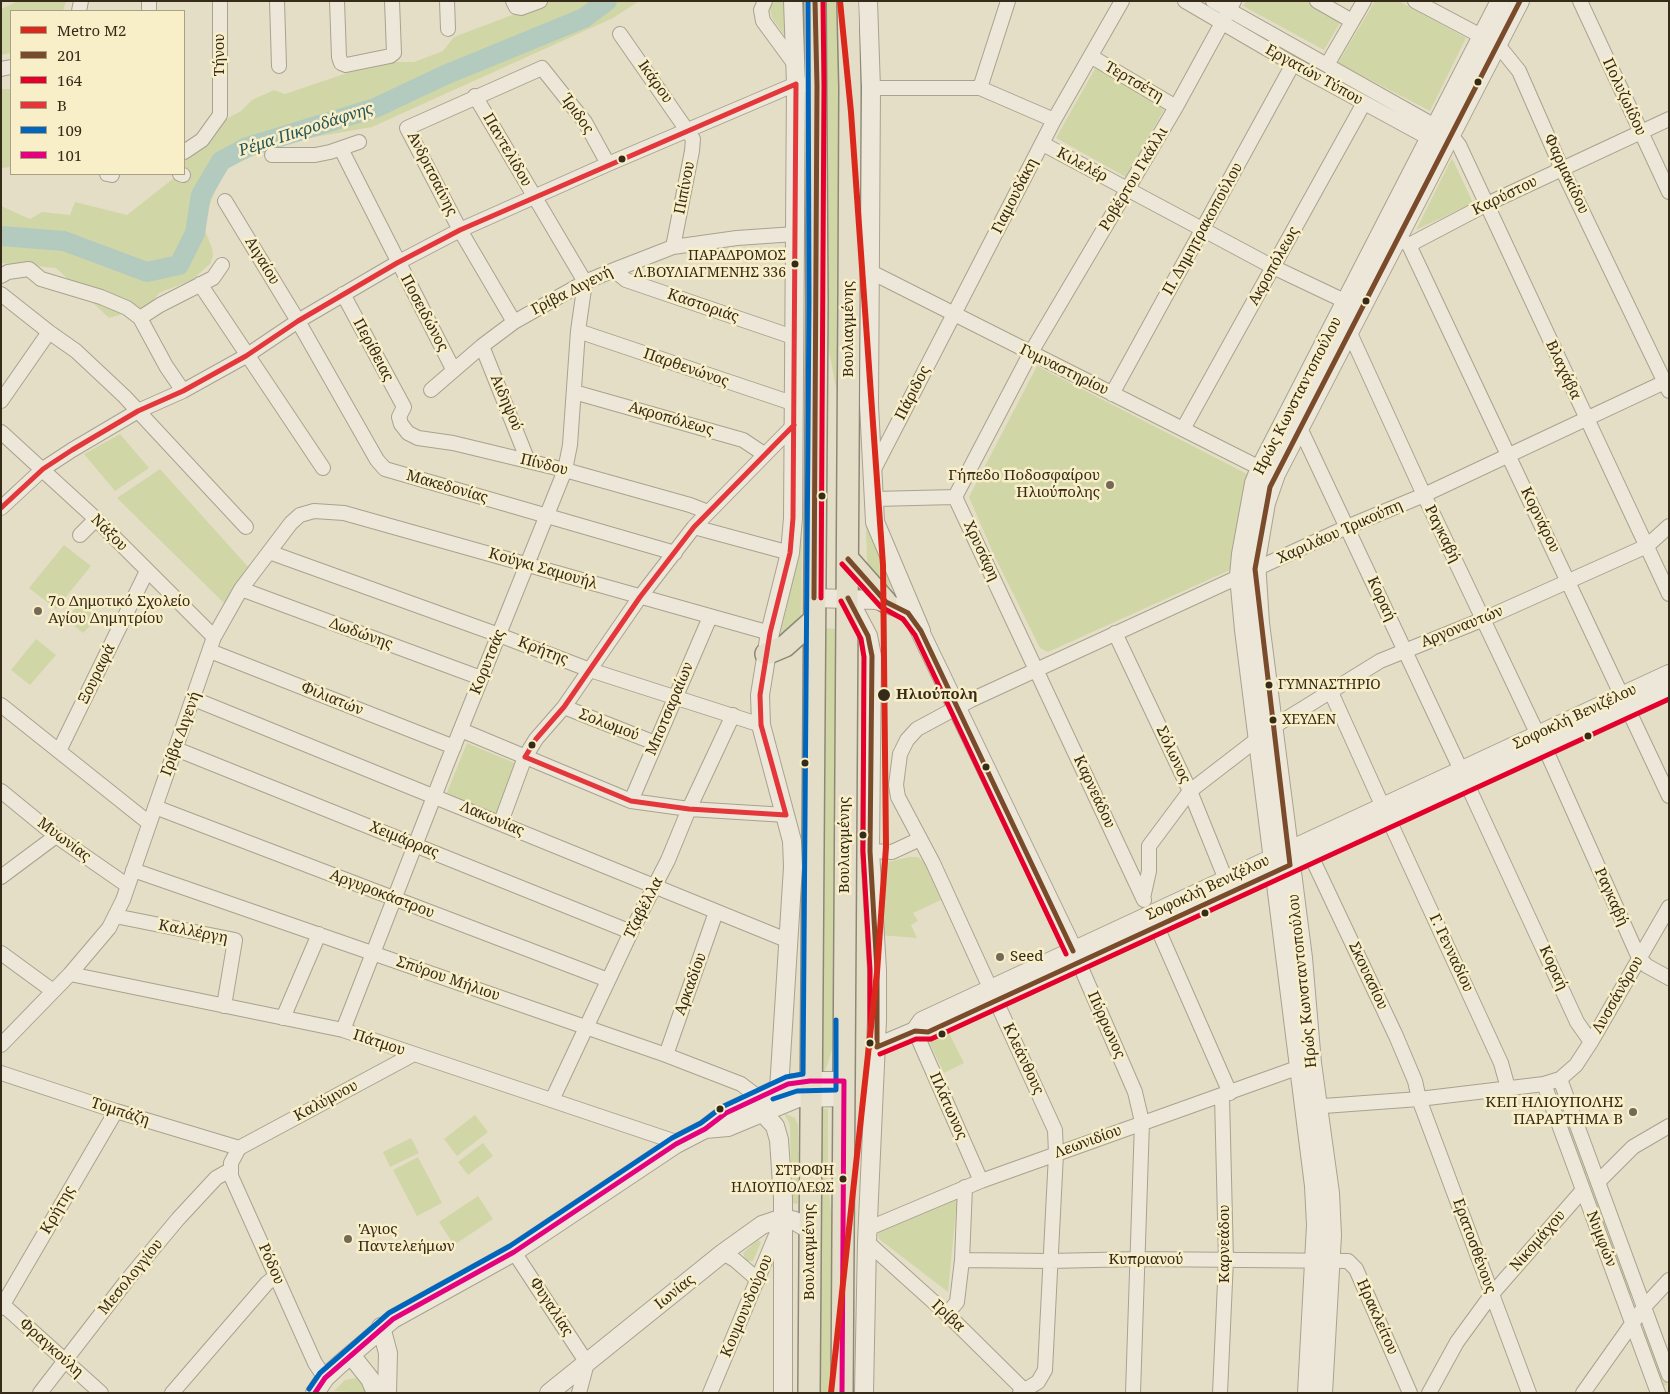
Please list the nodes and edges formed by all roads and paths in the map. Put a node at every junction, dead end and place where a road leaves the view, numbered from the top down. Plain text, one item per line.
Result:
1 (220, 1) edge
2 (277, 1) edge
3 (337, 1) edge
4 (392, 1) edge
5 (447, 1) edge
6 (540, 1) edge
7 (765, 1) edge
8 (793, 1) edge
9 (815, 1) edge
10 (848, 1) edge
11 (868, 1) edge
12 (1008, 1) edge
13 (1122, 1) edge
14 (1186, 1) edge
15 (1213, 1) edge
16 (1317, 1) edge
17 (1364, 1) edge
18 (1415, 1) edge
19 (1500, 1) edge
20 (1520, 1) edge
21 (1580, 1) edge
22 (515, 4) edge
23 (1228, 11) edge
24 (1352, 21) junction
25 (448, 29) dead end
26 (620, 34) dead end
27 (1482, 37) junction
28 (1498, 45) junction
29 (1092, 57) junction
30 (1293, 64) junction
31 (279, 66) dead end
32 (796, 66) junction
33 (1327, 66) junction
34 (542, 68) joint
35 (796, 84) junction
36 (817, 86) junction
37 (871, 88) junction
38 (980, 88) junction
39 (475, 96) junction
40 (1364, 103) junction
41 (1176, 107) junction
42 (1669, 119) edge
43 (1054, 120) junction
44 (688, 130) junction
45 (1641, 132) junction
46 (1444, 138) junction
47 (359, 142) dead end
48 (1043, 144) junction
49 (342, 149) junction
50 (185, 151) edge
51 (272, 155) dead end
52 (608, 164) junction
53 (1562, 168) junction
54 (1127, 189) junction
55 (1669, 192) edge
56 (534, 197) junction
57 (225, 201) dead end
58 (1487, 204) junction
59 (460, 230) junction
60 (1203, 230) junction
61 (795, 234) junction
62 (1404, 241) junction
63 (673, 247) junction
64 (398, 263) junction
65 (222, 265) dead end
66 (1273, 267) junction
67 (614, 270) junction
68 (869, 271) junction
69 (1, 276) edge
70 (585, 282) junction
71 (200, 284) junction
72 (1, 294) edge
73 (343, 294) junction
74 (1353, 305) junction
75 (954, 314) junction
76 (140, 318) junction
77 (298, 321) junction
78 (514, 322) junction
79 (578, 331) junction
80 (1349, 331) junction
81 (49, 332) junction
82 (796, 338) junction
83 (482, 346) junction
84 (1030, 354) junction
85 (246, 356) junction
86 (453, 369) junction
87 (1667, 385) edge
88 (431, 390) dead end
89 (183, 391) junction
90 (574, 392) junction
91 (1112, 394) junction
92 (1, 401) edge
93 (795, 404) junction
94 (404, 406) joint
95 (138, 411) junction
96 (1587, 420) junction
97 (794, 425) junction
98 (1300, 428) junction
99 (1183, 429) junction
100 (1, 432) edge
101 (764, 454) junction
102 (1509, 456) junction
103 (528, 461) junction
104 (323, 468) dead end
105 (1260, 468) junction
106 (43, 469) junction
107 (565, 470) junction
108 (872, 473) junction
109 (1424, 495) junction
110 (955, 497) junction
111 (874, 499) junction
112 (1, 508) edge
113 (314, 511) joint
114 (708, 512) junction
115 (547, 515) junction
116 (96, 520) junction
117 (694, 526) junction
118 (1669, 526) edge
119 (246, 527) dead end
120 (1347, 527) junction
121 (80, 535) dead end
122 (1647, 546) junction
123 (269, 552) junction
124 (674, 553) junction
125 (790, 553) junction
126 (848, 559) junction
127 (528, 564) junction
128 (147, 571) junction
129 (1247, 573) junction
130 (1569, 582) junction
131 (242, 589) junction
132 (1669, 594) edge
133 (640, 597) junction
134 (814, 598) junction
135 (848, 598) junction
136 (886, 602) junction
137 (710, 616) junction
138 (1484, 619) junction
139 (814, 620) junction
140 (922, 632) junction
141 (770, 633) junction
142 (1115, 633) junction
143 (499, 634) junction
144 (214, 637) junction
145 (1405, 650) junction
146 (210, 651) junction
147 (766, 654) junction
148 (1037, 669) junction
149 (590, 670) junction
150 (1669, 674) edge
151 (481, 678) junction
152 (1330, 690) junction
153 (1669, 691) edge
154 (674, 697) junction
155 (194, 699) junction
156 (1624, 703) junction
157 (1, 704) edge
158 (564, 707) junction
159 (957, 708) junction
160 (733, 715) junction
161 (761, 725) junction
162 (1273, 727) junction
163 (461, 730) junction
164 (1259, 738) junction
165 (1541, 742) junction
166 (655, 743) junction
167 (454, 747) junction
168 (176, 749) junction
169 (59, 750) junction
170 (526, 757) junction
171 (1464, 777) junction
172 (1, 791) edge
173 (1190, 792) junction
174 (434, 795) junction
175 (1669, 796) edge
176 (630, 801) junction
177 (155, 807) junction
178 (689, 809) junction
179 (1386, 814) junction
180 (786, 815) junction
181 (501, 822) junction
182 (149, 823) junction
183 (56, 836) junction
184 (920, 839) junction
185 (415, 845) junction
186 (1149, 846) junction
187 (870, 851) junction
188 (1311, 856) junction
189 (1282, 861) junction
190 (1128, 864) junction
191 (133, 870) junction
192 (1, 877) edge
193 (1226, 880) junction
194 (128, 886) junction
195 (655, 888) junction
196 (394, 898) junction
197 (1143, 898) junction
198 (1669, 907) edge
199 (716, 912) junction
200 (115, 916) junction
201 (1154, 921) junction
202 (631, 932) junction
203 (319, 934) junction
204 (789, 941) junction
205 (372, 952) junction
206 (1, 953) edge
207 (1076, 957) junction
208 (1639, 958) junction
209 (70, 974) junction
210 (1669, 978) edge
211 (608, 980) junction
212 (52, 991) junction
213 (993, 995) junction
214 (224, 1006) junction
215 (283, 1018) junction
216 (586, 1027) junction
217 (342, 1030) junction
218 (915, 1031) junction
219 (1591, 1042) junction
220 (1, 1045) edge
221 (877, 1048) junction
222 (414, 1054) junction
223 (666, 1055) junction
224 (1305, 1065) junction
225 (1, 1073) edge
226 (1560, 1079) junction
227 (1544, 1084) junction
228 (1508, 1088) junction
229 (779, 1089) junction
230 (810, 1089) junction
231 (844, 1089) junction
232 (1226, 1094) junction
233 (1419, 1099) junction
234 (552, 1100) junction
235 (760, 1104) junction
236 (1311, 1107) junction
237 (116, 1111) junction
238 (1142, 1122) junction
239 (1669, 1126) edge
240 (679, 1143) junction
241 (239, 1148) junction
242 (1056, 1154) junction
243 (230, 1170) junction
244 (981, 1181) junction
245 (1598, 1182) junction
246 (965, 1187) junction
247 (1582, 1191) junction
248 (783, 1218) junction
249 (810, 1230) junction
250 (867, 1236) junction
251 (514, 1252) junction
252 (723, 1253) junction
253 (1139, 1259) junction
254 (962, 1260) junction
255 (1226, 1260) junction
256 (1050, 1261) junction
257 (1322, 1261) junction
258 (276, 1276) junction
259 (758, 1280) junction
260 (1669, 1280) edge
261 (1492, 1294) junction
262 (2, 1305) edge
263 (1644, 1308) junction
264 (946, 1314) junction
265 (1633, 1323) junction
266 (381, 1327) junction
267 (351, 1355) junction
268 (65, 1361) junction
269 (587, 1363) junction
270 (1669, 1375) edge
271 (325, 1378) junction
272 (1023, 1392) edge
273 (40, 1393) edge
274 (100, 1393) edge
275 (172, 1393) edge
276 (315, 1393) edge
277 (376, 1393) edge
278 (387, 1393) edge
279 (549, 1393) edge
280 (579, 1393) edge
281 (710, 1393) edge
282 (782, 1393) edge
283 (809, 1393) edge
284 (842, 1393) edge
285 (864, 1393) edge
286 (1133, 1393) edge
287 (1220, 1393) edge
288 (1307, 1393) edge
289 (1323, 1393) edge
290 (1410, 1393) edge
291 (1429, 1393) edge
292 (1528, 1393) edge
293 (1583, 1393) edge
294 (1658, 1393) edge

1 - 50 street, Τήνου
2 - 31 street
3 - 4 street
5 - 25 street
6 - 22 street
7 - 32 street
8 - 32 street
9 - 36 main road, Βουλιαγμένης
10 - 126 main road, Βουλιαγμένης
11 - 37 street
12 - 38 street
13 - 29 street, Γιαμουδάκη
14 - 23 street, Εργατών Τύπου
15 - 23 street, Εργατών Τύπου
16 - 24 street
17 - 24 street
18 - 27 street, Φαρμακίδου
19 - 27 street, Ηρώς Κωνσταντοπούλου
20 - 28 street, Ηρώς Κωνσταντοπούλου
21 - 45 street, Πολυζωίδου
23 - 30 street, Εργατών Τύπου
23 - 33 street, Εργατών Τύπου
23 - 41 street, Ροβέρτου Γκάλλι
24 - 33 street
26 - 44 street, Ικάρου
27 - 28 street, Φαρμακίδου
27 - 46 street, Ηρώς Κωνσταντοπούλου
28 - 46 street, Ηρώς Κωνσταντοπούλου
28 - 53 street, Φαρμακίδου
29 - 41 street, Τερτσέτη
29 - 43 street, Γιαμουδάκη
30 - 40 street, Εργατών Τύπου
30 - 60 street, Π. Δημητρακοπούλου
32 - 35 street
33 - 46 street, Εργατών Τύπου
34 - 39 street, Ανδριτσαίνης
34 - 52 street, Ίριδος
35 - 36 street
35 - 44 street
35 - 61 street
36 - 134 main road, Βουλιαγμένης
37 - 38 street
37 - 68 street
38 - 43 street
39 - 56 street, Παντελίδου
39 - 59 street, Ανδριτσαίνης
40 - 46 street, Εργατών Τύπου
40 - 66 street, Ακροπόλεως
41 - 54 street, Ροβέρτου Γκάλλι
42 - 45 street, Καρύστου
43 - 48 street, Γιαμουδάκη
44 - 52 street
44 - 63 street, Πιπίνου
45 - 53 street, Καρύστου
45 - 55 street, Πολυζωίδου
46 - 58 street, Βλαχάβα
46 - 62 street, Ηρώς Κωνσταντοπούλου
46 - 74 street, Ηρώς Κωνσταντοπούλου
47 - 49 street
48 - 54 street, Κιλελέρ
48 - 75 street, Γιαμουδάκη
49 - 51 street
49 - 64 street, Ποσειδώνος
52 - 56 street
53 - 58 street, Καρύστου
53 - 87 street, Φαρμακίδου
54 - 60 street, Κιλελέρ
54 - 84 street, Ροβέρτου Γκάλλι
56 - 59 street
56 - 70 street, Παντελίδου
57 - 77 street, Αιγαίου
58 - 62 street, Καρύστου
58 - 96 street, Βλαχάβα
59 - 64 street
59 - 78 street, Ανδριτσαίνης
60 - 66 street, Κιλελέρ
60 - 91 street, Π. Δημητρακοπούλου
61 - 63 street, Γρίβα Διγενή
61 - 82 street
62 - 74 street, Ηρώς Κωνσταντοπούλου
62 - 102 street, Κορνάρου
63 - 67 street, Γρίβα Διγενή
64 - 73 street
64 - 86 street, Ποσειδώνος
65 - 71 street
66 - 74 street, Κιλελέρ
66 - 99 street, Ακροπόλεως
67 - 70 street, Γρίβα Διγενή
67 - 82 street, Καστοριάς
68 - 75 street, Γυμναστηρίου
68 - 108 street
69 - 76 street
70 - 78 street, Γρίβα Διγενή
70 - 79 street, Κορυτσάς
71 - 76 street
71 - 85 street
72 - 81 street
73 - 77 street
73 - 94 street, Περίθειας
74 - 80 street, Ηρώς Κωνσταντοπούλου
74 - 105 street, Ηρώς Κωνσταντοπούλου
75 - 84 street, Γυμναστηρίου
75 - 108 street, Πάριδος
76 - 89 street
77 - 85 street
77 - 115 street, Μακεδονίας
78 - 83 street, Γρίβα Διγενή
79 - 90 street, Κορυτσάς
79 - 93 street, Παρθενώνος
80 - 98 street, Ηρώς Κωνσταντοπούλου
80 - 109 street, Ραγκαβή
81 - 92 street
81 - 95 street
82 - 93 street
83 - 86 street, Γρίβα Διγενή
83 - 103 street, Αιδηψού
84 - 91 street, Γυμναστηρίου
84 - 110 street
85 - 89 street
85 - 104 street
86 - 88 street, Γρίβα Διγενή
87 - 96 street, Χαριλάου Τρικούπη
89 - 95 street
90 - 101 street, Ακροπόλεως
90 - 107 street, Κορυτσάς
91 - 99 street, Γυμναστηρίου
93 - 97 street
94 - 103 street, Πίνδου
95 - 106 street
95 - 119 street
96 - 102 street, Χαριλάου Τρικούπη
96 - 122 street, Βλαχάβα
97 - 101 street
97 - 125 street
98 - 120 street, Κοραή
98 - 129 street, Ηρώς Κωνσταντοπούλου
99 - 105 street, Γυμναστηρίου
100 - 106 street, Νάξου
101 - 114 street
102 - 109 street, Χαριλάου Τρικούπη
102 - 130 street, Κορνάρου
103 - 107 street, Πίνδου
105 - 129 street, Ηρώς Κωνσταντοπούλου
106 - 112 street
106 - 116 street, Νάξου
107 - 114 street, Πίνδου
107 - 115 street, Κορυτσάς
108 - 111 street
109 - 120 street, Χαριλάου Τρικούπη
109 - 138 street, Ραγκαβή
110 - 111 street
110 - 148 street, Χρυσάφη
111 - 140 street
113 - 123 street, Γρίβα Διγενή
113 - 127 street, Κούγκι Σαμουήλ
114 - 117 street
115 - 124 street, Μακεδονίας
115 - 127 street, Κορυτσάς
116 - 121 street
116 - 128 street, Νάξου
117 - 124 street
117 - 125 street
118 - 122 street, Αργοναυτών
120 - 129 street, Χαριλάου Τρικούπη
120 - 145 street, Κοραή
122 - 130 street, Αργοναυτών
122 - 132 street, Βλαχάβα
123 - 131 street, Γρίβα Διγενή
123 - 143 street, Κρήτης
124 - 133 street
125 - 141 street
126 - 135 main road, Βουλιαγμένης
126 - 136 main road
127 - 133 street, Κούγκι Σαμουήλ
127 - 143 street, Κορυτσάς
128 - 144 street, Νάξου
128 - 169 street, Ξουραφά
129 - 142 street, Χαριλάου Τρικούπη
129 - 162 street, Ηρώς Κωνσταντοπούλου
129 - 164 street, Ηρώς Κωνσταντοπούλου
130 - 138 street, Αργοναυτών
130 - 156 street, Κορνάρου
131 - 144 street, Γρίβα Διγενή
131 - 151 street, Δωδώνης
133 - 137 street, Κούγκι Σαμουήλ
133 - 149 street
134 - 135 street, Πύρρωνος
134 - 139 main road, Βουλιαγμένης
135 - 136 street, Πύρρωνος
135 - 187 street, Βουλιαγμένης
135 - 231 main road, Βουλιαγμένης
136 - 140 street, Πύρρωνος
137 - 141 street, Κούγκι Σαμουήλ
137 - 154 street, Μποτσαραίων
138 - 145 street, Αργοναυτών
138 - 165 street, Ραγκαβή
139 - 147 main road
139 - 230 main road, Βουλιαγμένης
140 - 159 street, Πύρρωνος
141 - 147 street
142 - 148 street, Χαριλάου Τρικούπη
142 - 173 street, Σόλωνος
143 - 149 street, Κρήτης
143 - 151 street, Κορυτσάς
144 - 146 street, Γρίβα Διγενή
145 - 152 street, Αργοναυτών
145 - 171 street, Κοραή
146 - 155 street, Γρίβα Διγενή
146 - 167 street, Φιλιατών
147 - 161 street
148 - 159 street, Χαριλάου Τρικούπη
148 - 190 street, Καρνεάδου
149 - 154 street, Κρήτης
149 - 158 street
150 - 156 street, Σοφοκλή Βενιζέλου
151 - 163 street, Κορυτσάς
152 - 162 street, Αργοναυτών
152 - 179 street, Γ. Γενναδίου
153 - 156 street, Σοφοκλή Βενιζέλου
154 - 160 street, Κρήτης
154 - 166 street, Μποτσαραίων
155 - 168 street, Γρίβα Διγενή
155 - 174 street, Λακωνίας
156 - 165 street, Σοφοκλή Βενιζέλου
156 - 175 street, Κορνάρου
157 - 169 street
158 - 166 street, Σολωμού
158 - 170 street
159 - 184 street, Κλεάνθους
159 - 207 street, Πύρρωνος
160 - 161 street, Κρήτης
160 - 178 street, Τζαβέλλα
161 - 180 street
162 - 164 street, Αργοναυτών
162 - 189 street, Ηρώς Κωνσταντοπούλου
163 - 167 street, Κορυτσάς
163 - 170 street
164 - 173 street, Αργοναυτών
164 - 189 street, Ηρώς Κωνσταντοπούλου
165 - 171 street, Σοφοκλή Βενιζέλου
165 - 208 street, Ραγκαβή
166 - 176 street, Μποτσαραίων
167 - 174 street, Κορυτσάς
168 - 177 street, Γρίβα Διγενή
168 - 185 street, Χειμάρρας
169 - 182 street
170 - 176 street
170 - 181 street
171 - 179 street, Σοφοκλή Βενιζέλου
171 - 219 street, Κοραή
172 - 183 street, Μυωνίας
173 - 186 street, Αργοναυτών
173 - 193 street, Σόλωνος
174 - 181 street, Λακωνίας
174 - 185 street, Κορυτσάς
176 - 178 street
177 - 182 street, Γρίβα Διγενή
177 - 196 street, Αργυροκάστρου
178 - 180 street
178 - 195 street, Τζαβέλλα
179 - 188 street, Σοφοκλή Βενιζέλου
179 - 189 street, Σοφοκλή Βενιζέλου
179 - 228 street, Γ. Γενναδίου
180 - 204 street
181 - 195 street, Λακωνίας
182 - 191 street, Γρίβα Διγενή
183 - 192 street
183 - 194 street, Μυωνίας
184 - 187 street
184 - 213 street, Κλεάνθους
185 - 196 street, Κορυτσάς
185 - 202 street, Χειμάρρας
186 - 190 street, Αργοναυτών
186 - 197 street
187 - 221 street, Βουλιαγμένης
188 - 189 street, Σοφοκλή Βενιζέλου
188 - 233 street, Σκουασίου
189 - 193 street, Σοφοκλή Βενιζέλου
189 - 201 street, Σοφοκλή Βενιζέλου
189 - 224 street, Ηρώς Κωνσταντοπούλου
190 - 197 street, Καρνεάδου
191 - 194 street, Γρίβα Διγενή
191 - 203 street, Σπύρου Μήλιου
193 - 201 street, Σοφοκλή Βενιζέλου
194 - 200 street, Γρίβα Διγενή
195 - 199 street, Λακωνίας
195 - 202 street, Τζαβέλλα
196 - 205 street, Κορυτσάς
196 - 211 street, Αργυροκάστρου
197 - 201 street, Καρνεάδου
198 - 208 street, Λυσσάνδρου
199 - 204 street, Λακωνίας
199 - 223 street, Αρκαδίου
200 - 209 street, Γρίβα Διγενή
200 - 214 street, Καλλέργη
201 - 207 street, Σοφοκλή Βενιζέλου
201 - 232 street, Καρνεάδου
202 - 211 street, Τζαβέλλα
203 - 205 street, Σπύρου Μήλιου
203 - 215 street
204 - 229 street
205 - 216 street, Σπύρου Μήλιου
205 - 217 street, Κορυτσάς
206 - 212 street
207 - 213 street, Σοφοκλή Βενιζέλου
207 - 238 street, Πύρρωνος
208 - 210 street, Ραγκαβή
208 - 219 street, Λυσσάνδρου
209 - 212 street, Γρίβα Διγενή
209 - 214 street, Πάτμου
211 - 216 street, Τζαβέλλα
212 - 220 street, Γρίβα Διγενή
213 - 218 street, Σοφοκλή Βενιζέλου
213 - 242 street, Κλεάνθους
214 - 215 street, Πάτμου
215 - 217 street, Πάτμου
216 - 223 street, Σπύρου Μήλιου
216 - 234 street, Τζαβέλλα
217 - 222 street, Πάτμου
218 - 221 street, Σοφοκλή Βενιζέλου
218 - 244 street, Πλάτωνος
219 - 226 street, Λυσσάνδρου
221 - 250 street, Βουλιαγμένης
222 - 234 street, Πάτμου
222 - 241 street, Καλύμνου
223 - 235 street, Σπύρου Μήλιου
224 - 232 street, Λεωνιδίου
224 - 236 street, Ηρώς Κωνσταντοπούλου
225 - 237 street, Τομπάζη
226 - 227 street
226 - 245 street, Νυμφών
227 - 228 street
227 - 247 street, Νυμφών
228 - 233 street
229 - 230 street
229 - 235 street
230 - 231 street
230 - 235 street
230 - 249 main road, Βουλιαγμένης
231 - 284 main road, Βουλιαγμένης
232 - 238 street, Λεωνιδίου
232 - 255 street, Καρνεάδου
233 - 236 street
233 - 261 street, Ερατοσθένους
234 - 240 street, Πάτμου
235 - 240 street
235 - 248 street
236 - 257 street, Ηρώς Κωνσταντοπούλου
237 - 241 street, Τομπάζη
237 - 262 street, Κρήτης
238 - 242 street, Λεωνιδίου
238 - 253 street, Πύρρωνος
239 - 245 street
240 - 251 street
241 - 243 street
242 - 244 street, Λεωνιδίου
242 - 256 street, Κλεάνθους
243 - 258 street, Ρόδου
243 - 268 street, Μεσολογγίου
244 - 246 street, Λεωνιδίου
245 - 263 street, Νυμφών
246 - 250 street, Λεωνιδίου
246 - 254 street
247 - 261 street, Νικομάχου
247 - 265 street, Νυμφών
248 - 249 street
248 - 252 street, Ιωνίας
248 - 259 street, Κουμουνδούρου
248 - 282 street
249 - 283 main road, Βουλιαγμένης
250 - 264 street, Γρίβα
250 - 285 street, Βουλιαγμένης
251 - 266 street
251 - 269 street, Φυγαλίας
252 - 259 street
252 - 269 street, Ιωνίας
253 - 255 street, Κυπριανού
253 - 256 street, Κυπριανού
253 - 286 street, Πύρρωνος
254 - 256 street, Κυπριανού
254 - 264 street
255 - 257 street, Κυπριανού
255 - 287 street, Καρνεάδου
256 - 272 street, Κλεάνθους
257 - 288 street, Ηρώς Κωνσταντοπούλου
257 - 289 street, Ηρώς Κωνσταντοπούλου
257 - 290 street, Ηρακλείτου
258 - 271 street, Ρόδου
258 - 275 street
259 - 281 street, Κουμουνδούρου
260 - 263 street
261 - 291 street, Νικομάχου
261 - 292 street, Ερατοσθένους
262 - 268 street, Φραγκούλη
263 - 265 street
263 - 270 street, Νυμφών
264 - 272 street, Γρίβα
265 - 293 street
265 - 294 street, Νυμφών
266 - 267 street
266 - 278 street
267 - 271 street
267 - 277 street
268 - 273 street, Μεσολογγίου
268 - 274 street, Φραγκούλη
269 - 279 street, Ιωνίας
269 - 280 street
271 - 276 street

